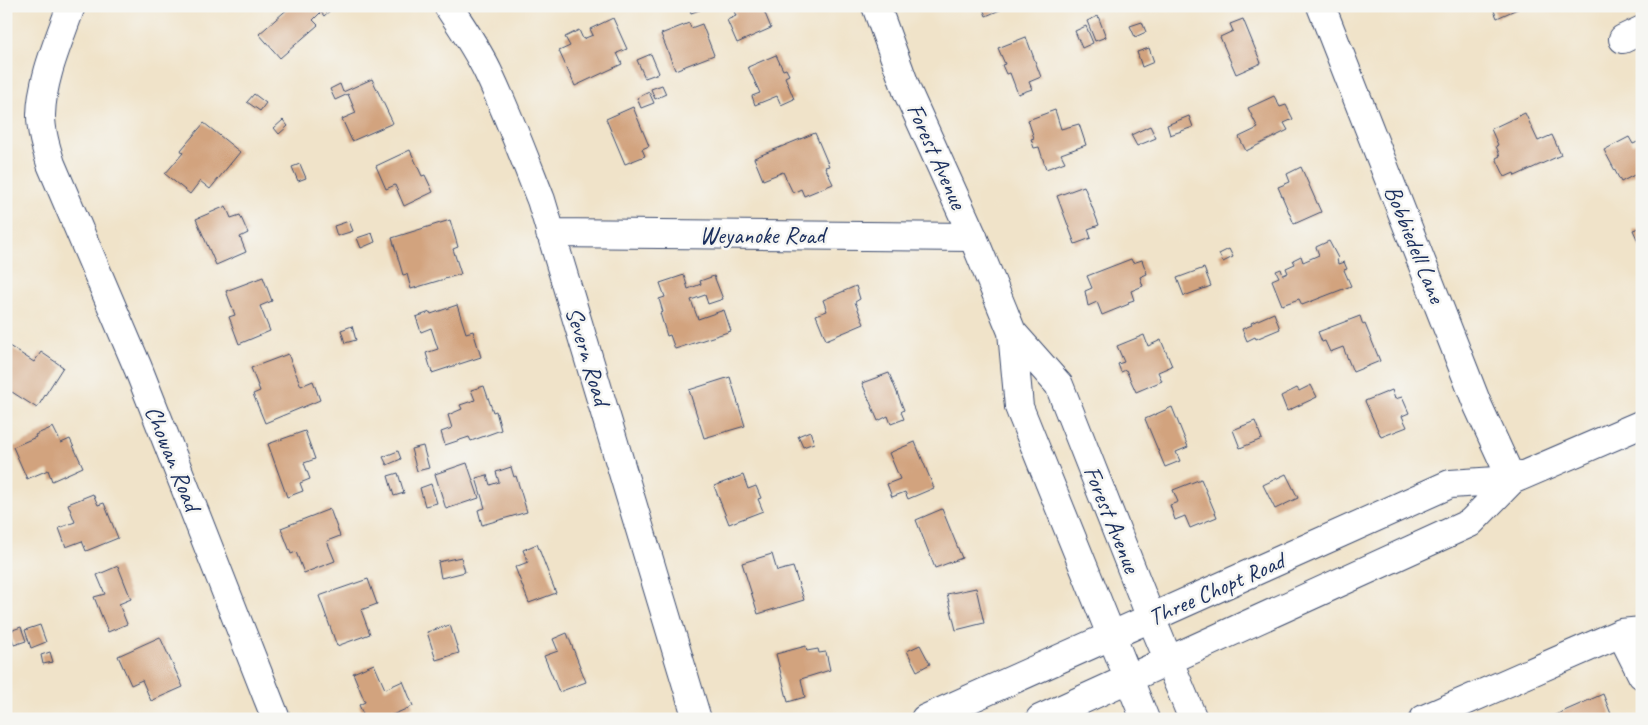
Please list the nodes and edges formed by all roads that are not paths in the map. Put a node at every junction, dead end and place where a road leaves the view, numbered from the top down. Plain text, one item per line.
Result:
1 (71, 6) edge
2 (448, 6) edge
3 (876, 6) edge
4 (1321, 6) edge
5 (550, 234) junction
6 (973, 237) junction
7 (1012, 332) junction
8 (1642, 424) edge
9 (1512, 480) junction
10 (1151, 618) junction
11 (1631, 632) edge
12 (1111, 636) junction
13 (1169, 661) junction
14 (1642, 675) edge
15 (1129, 679) junction
16 (276, 719) edge
17 (697, 719) edge
18 (925, 719) edge
19 (1040, 719) edge
20 (1145, 719) edge
21 (1193, 719) edge
22 (1424, 719) edge

1 - 16 main road, Chowan Road
2 - 5 main road, Severn Road
3 - 6 main road, Forest Avenue
4 - 9 main road, Bobbiedell Lane
5 - 6 main road, Weyanoke Road
5 - 17 main road, Severn Road
6 - 7 main road, Forest Avenue
7 - 10 main road, Forest Avenue
7 - 12 main road, Forest Avenue
8 - 9 main road, Three Chopt Road
9 - 10 main road, Three Chopt Road
9 - 13 main road, Three Chopt Road
10 - 12 main road, Three Chopt Road
10 - 13 main road, Forest Avenue
11 - 14 main road
11 - 22 main road
12 - 15 main road, Forest Avenue
12 - 18 main road, Three Chopt Road
13 - 15 main road, Three Chopt Road
13 - 21 main road, Forest Avenue
15 - 19 main road, Three Chopt Road
15 - 20 main road, Forest Avenue

